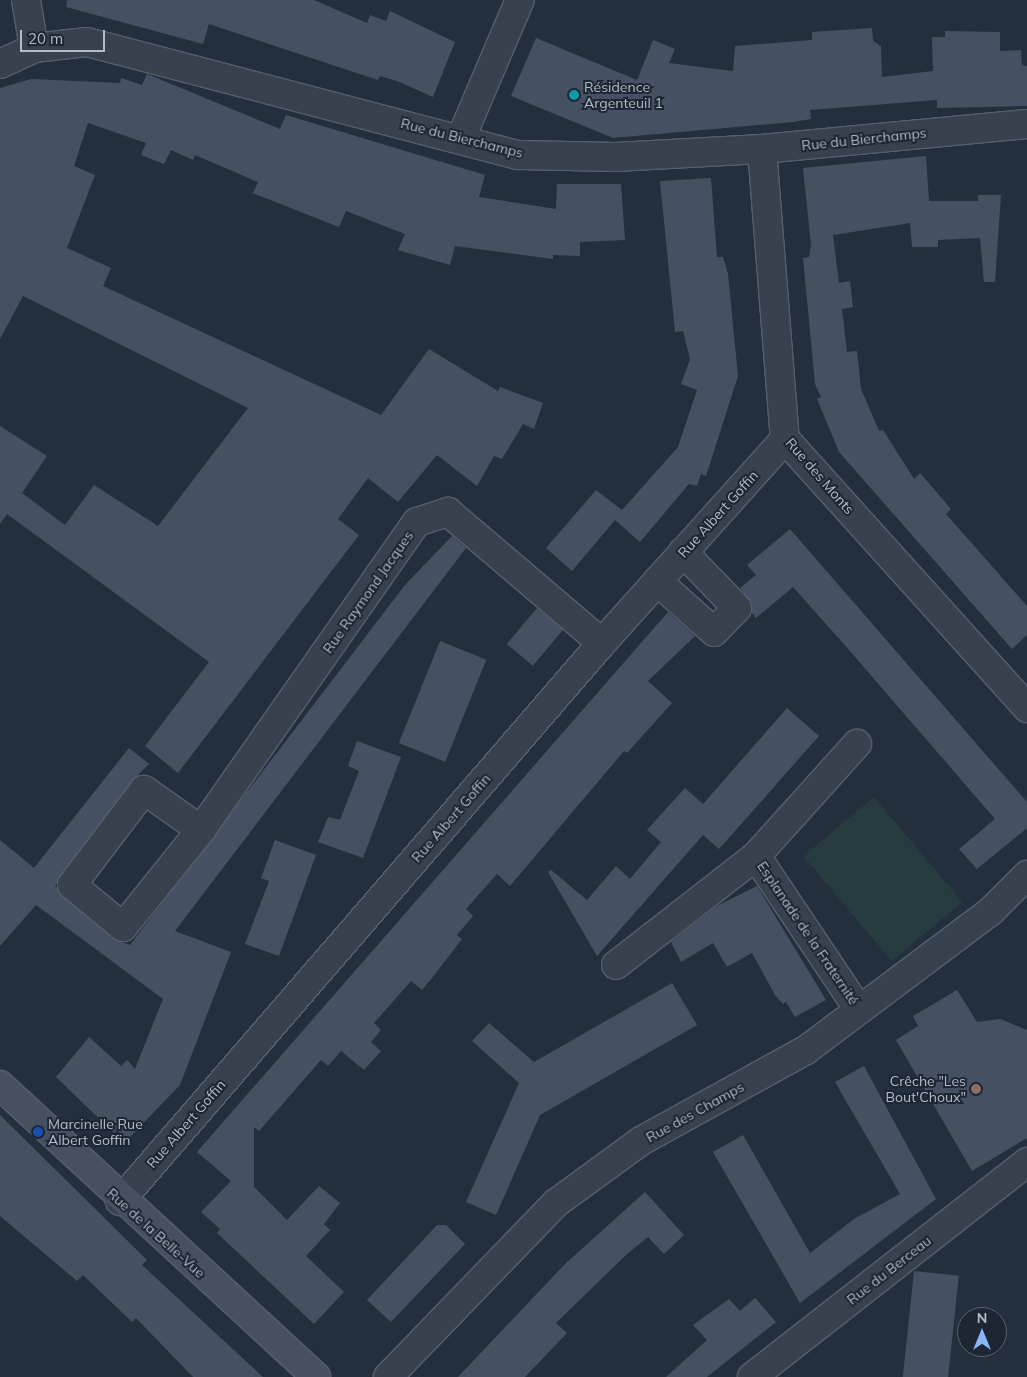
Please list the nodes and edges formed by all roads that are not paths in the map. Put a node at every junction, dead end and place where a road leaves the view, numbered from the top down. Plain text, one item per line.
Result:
1 (26, 0) edge
2 (520, 0) edge
3 (34, 48) junction
4 (0, 64) edge
5 (1027, 124) edge
6 (461, 138) junction
7 (762, 149) junction
8 (785, 439) junction
9 (683, 552) junction
10 (657, 581) junction
11 (602, 643) junction
12 (1027, 708) edge
13 (857, 744) dead end
14 (201, 830) junction
15 (756, 856) junction
16 (1027, 876) edge
17 (616, 965) dead end
18 (859, 1010) junction
19 (0, 1085) edge
20 (1027, 1162) edge
21 (120, 1200) junction
22 (316, 1377) edge
23 (388, 1377) edge
24 (752, 1377) edge

1 - 3 street
2 - 6 street
3 - 4 street, Rue du Bierchamps
3 - 6 street, Rue du Bierchamps
5 - 7 street, Rue du Bierchamps
6 - 7 street, Rue du Bierchamps
7 - 8 street, Rue des Monts
8 - 9 street, Rue Albert Goffin
8 - 12 street, Rue des Monts
9 - 10 street, Rue Albert Goffin
9 - 10 street
10 - 11 street, Rue Albert Goffin
11 - 14 street, Rue Raymond Jacques
11 - 21 street, Rue Albert Goffin
13 - 15 street, Esplanade de la Fraternité
14 - 14 street, Rue Raymond Jacques
15 - 17 street, Esplanade de la Fraternité
15 - 18 street, Esplanade de la Fraternité
16 - 18 street, Rue des Champs
18 - 23 street, Rue des Champs
19 - 21 street, Rue de la Belle-Vue
20 - 24 street, Rue du Berceau
21 - 22 street, Rue de la Belle-Vue

